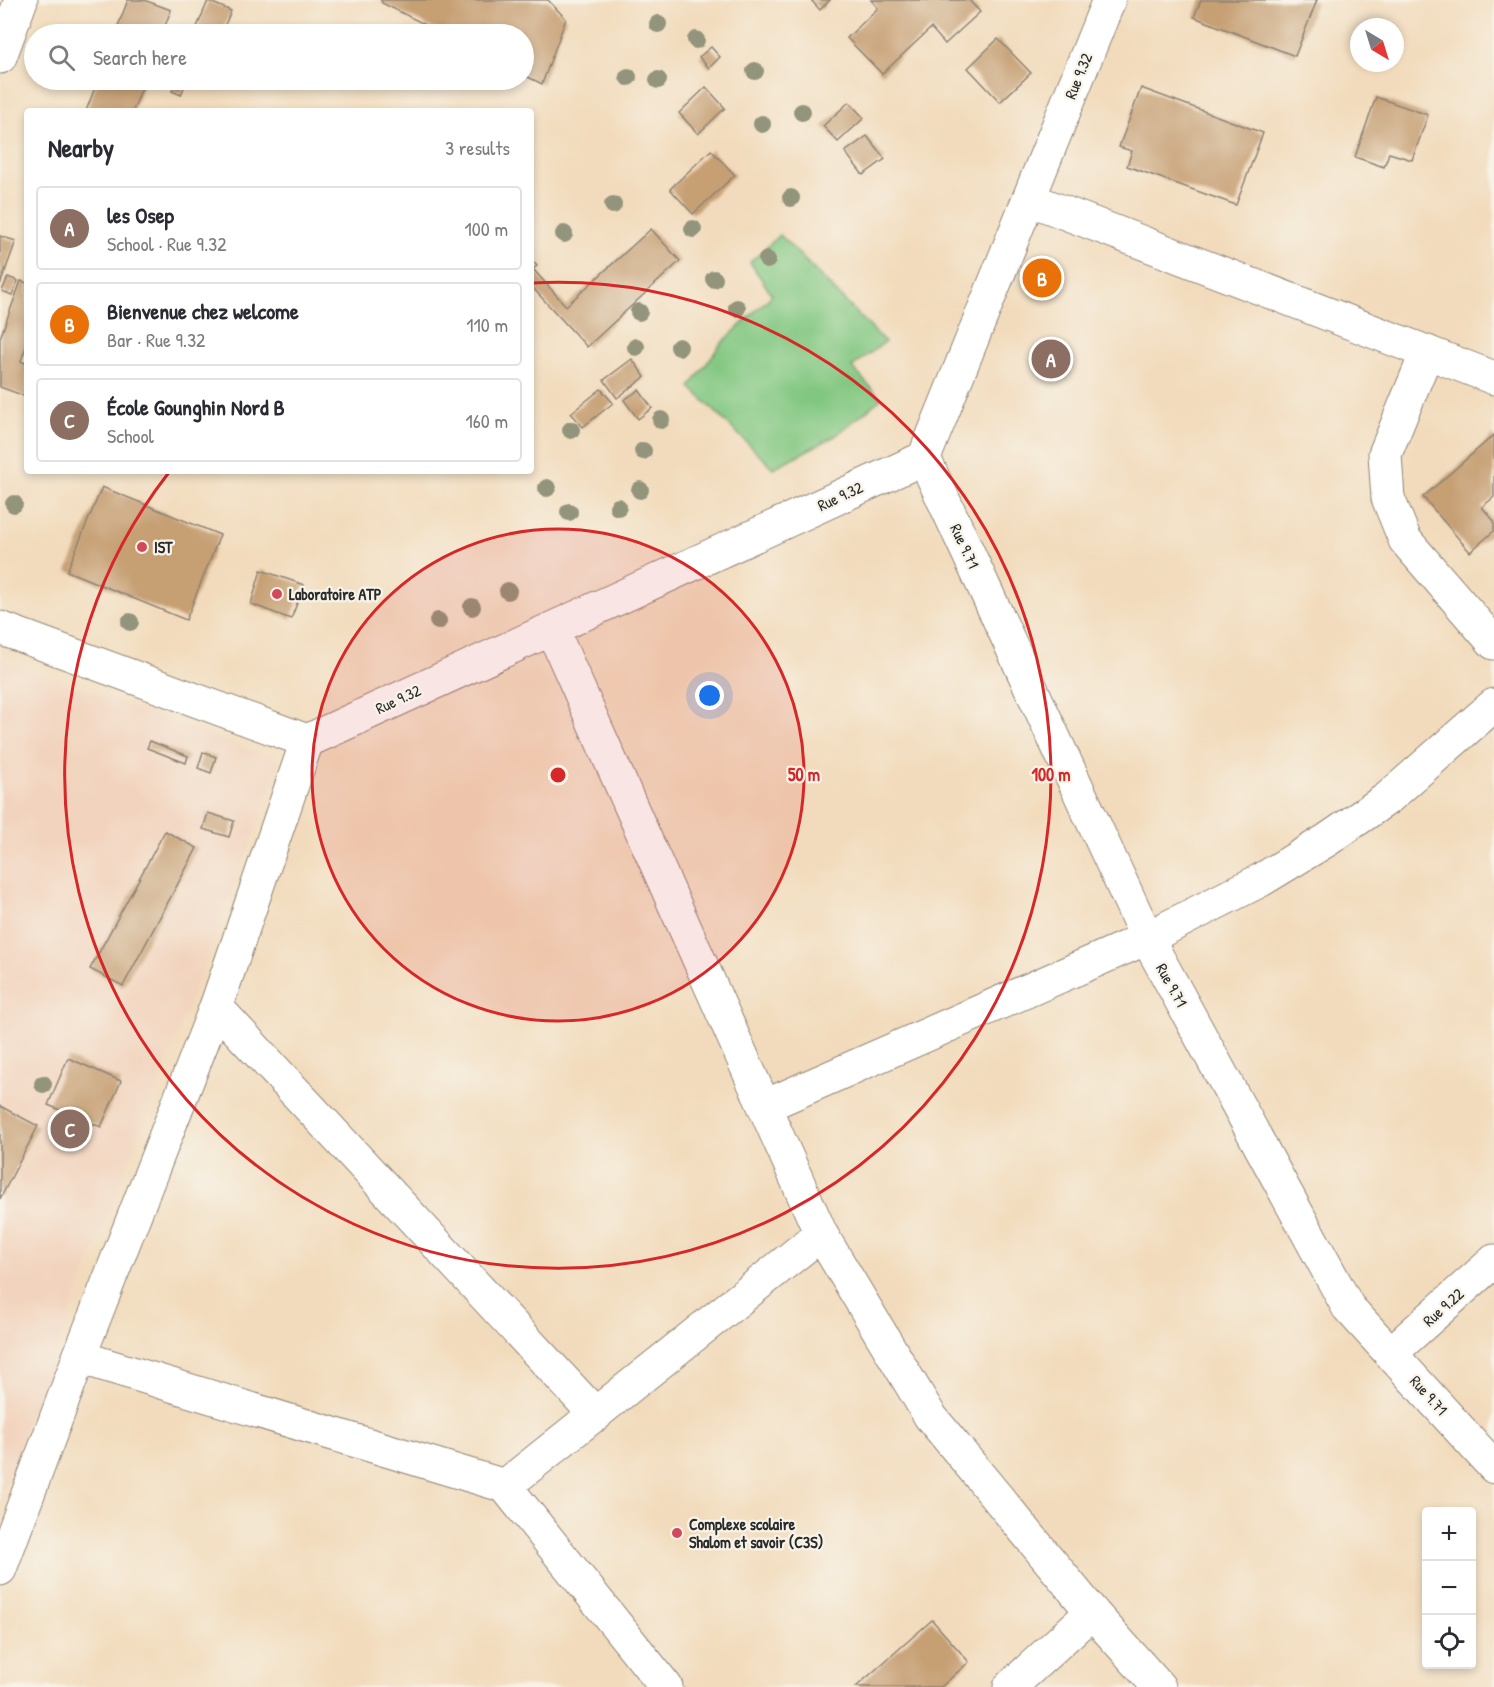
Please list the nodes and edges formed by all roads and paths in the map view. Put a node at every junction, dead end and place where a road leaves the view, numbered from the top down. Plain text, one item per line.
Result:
1 (21, 0) edge
2 (1109, 0) edge
3 (0, 57) edge
4 (1029, 199) junction
5 (1427, 352) junction
6 (1494, 378) edge
7 (924, 458) junction
8 (0, 628) edge
9 (552, 629) junction
10 (1494, 643) edge
11 (1494, 705) edge
12 (307, 741) junction
13 (1147, 938) junction
14 (216, 1007) junction
15 (765, 1106) junction
16 (821, 1234) junction
17 (1494, 1261) edge
18 (1391, 1353) junction
19 (78, 1357) junction
20 (596, 1414) junction
21 (1494, 1467) edge
22 (505, 1486) junction
23 (0, 1569) edge
24 (1092, 1612) junction
25 (666, 1687) edge
26 (1010, 1687) edge
27 (1159, 1687) edge

1 - 3 street
2 - 4 street, Rue 9.32
4 - 5 street
4 - 7 street, Rue 9.32
5 - 6 street
5 - 10 street
7 - 9 street, Rue 9.32
7 - 13 street, Rue 9.71
8 - 12 street
9 - 12 street, Rue 9.32
9 - 15 street
11 - 13 street
12 - 14 street
13 - 15 street
13 - 18 street, Rue 9.71
14 - 19 street
14 - 20 street
15 - 16 street
16 - 20 street
16 - 24 street
17 - 18 street, Rue 9.22
18 - 21 street, Rue 9.71
19 - 22 street
19 - 23 street
20 - 22 street
22 - 25 street
24 - 26 street
24 - 27 street

